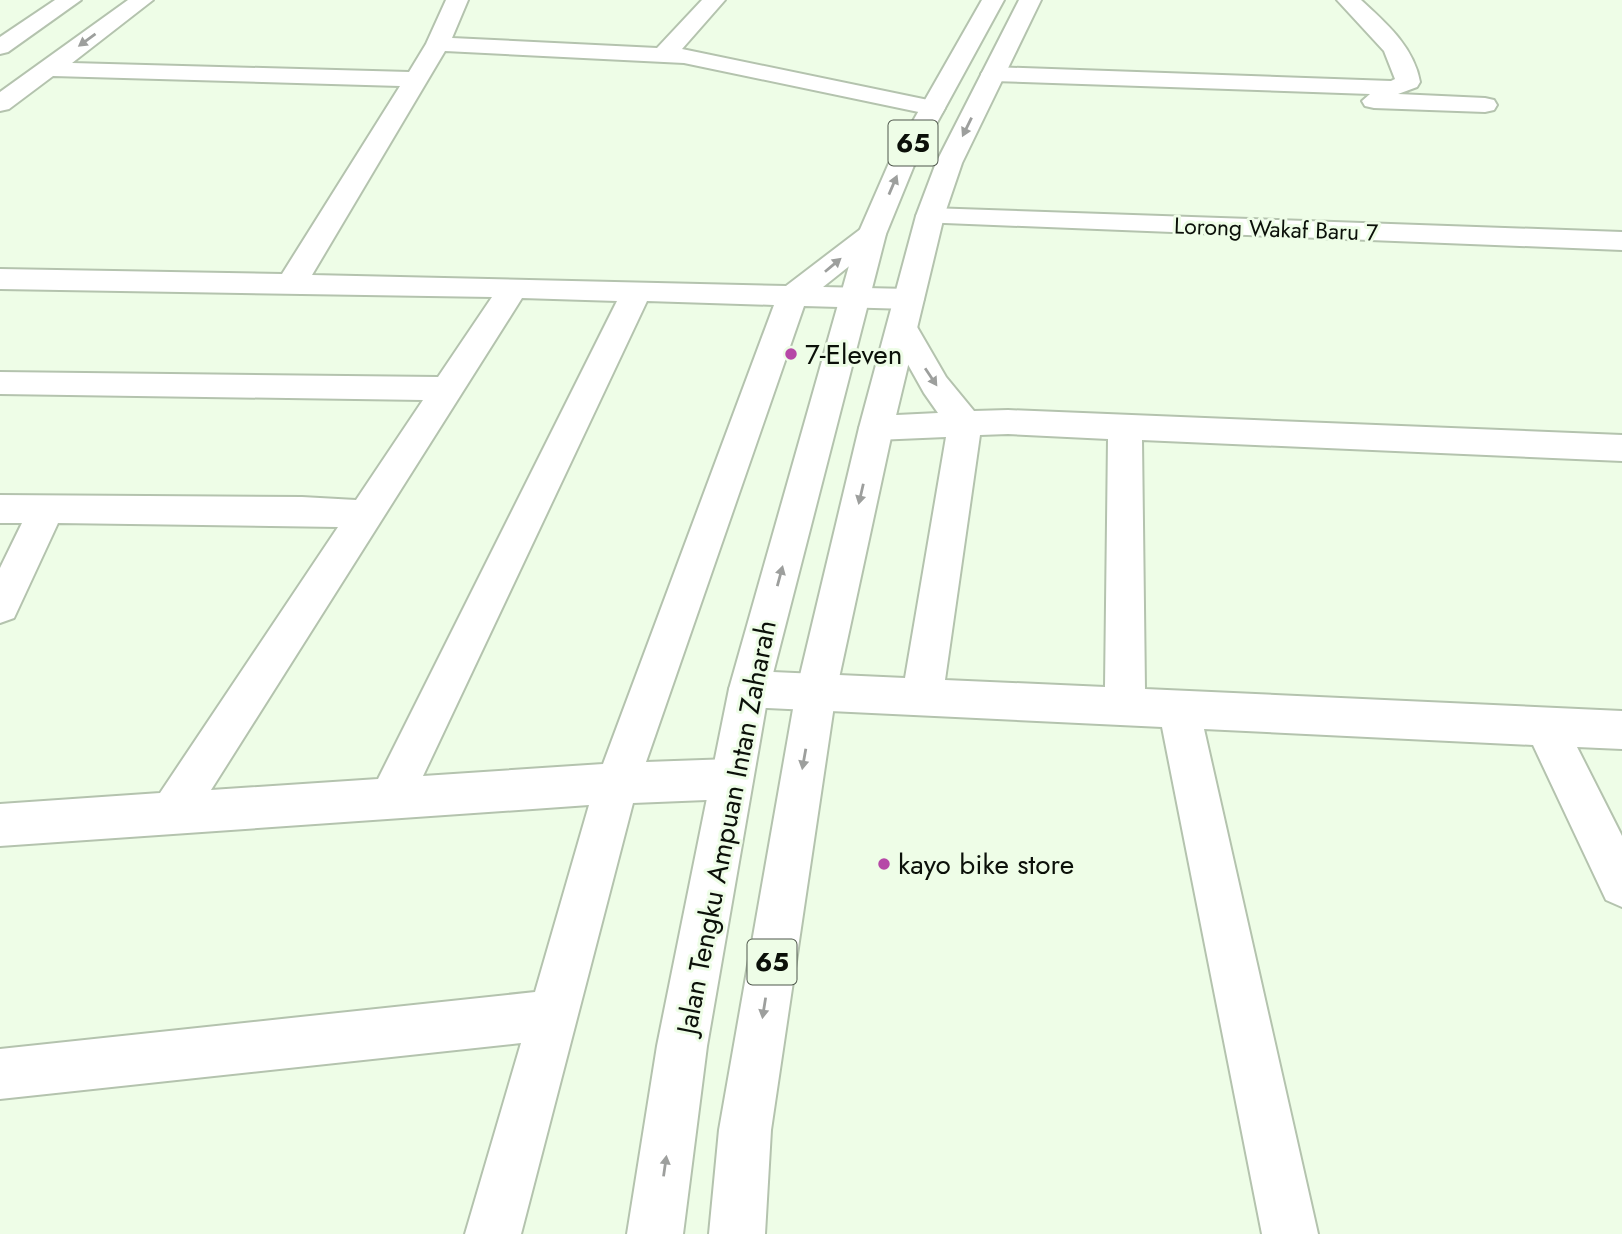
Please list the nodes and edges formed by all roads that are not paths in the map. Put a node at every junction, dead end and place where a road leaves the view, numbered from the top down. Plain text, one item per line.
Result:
1 (70, 0) edge
2 (457, 0) edge
3 (714, 0) edge
4 (993, 0) edge
5 (1030, 0) edge
6 (1348, 0) edge
7 (109, 2) dead end
8 (138, 3) edge
9 (439, 44) junction
10 (0, 47) edge
11 (664, 54) junction
12 (47, 69) junction
13 (415, 79) junction
14 (990, 81) junction
15 (0, 104) edge
16 (1485, 105) dead end
17 (933, 108) junction
18 (930, 216) junction
19 (872, 234) junction
20 (1622, 241) edge
21 (0, 279) edge
22 (290, 286) junction
23 (513, 288) junction
24 (637, 291) junction
25 (793, 295) junction
26 (858, 296) junction
27 (905, 313) junction
28 (0, 383) edge
29 (448, 389) junction
30 (965, 424) junction
31 (876, 428) junction
32 (1125, 429) junction
33 (1622, 448) edge
34 (0, 509) edge
35 (47, 509) junction
36 (368, 515) junction
37 (0, 607) edge
38 (749, 689) junction
39 (816, 692) junction
40 (922, 697) junction
41 (1125, 706) junction
42 (1179, 708) junction
43 (1545, 725) junction
44 (1622, 730) edge
45 (731, 779) junction
46 (617, 783) junction
47 (390, 799) junction
48 (171, 814) junction
49 (0, 825) edge
50 (1622, 884) edge
51 (553, 1014) junction
52 (0, 1074) edge
53 (493, 1234) edge
54 (655, 1234) edge
55 (737, 1234) edge
56 (1290, 1234) edge

1 - 10 street
2 - 9 street
3 - 11 street
4 - 17 street, Jalan Tengku Ampuan Intan Zaharah / 65
5 - 14 street, 65
6 - 14 street
7 - 8 street
8 -> 12 street
9 - 11 street
9 - 13 street
11 - 17 street
12 - 13 street
12 - 15 street
13 - 22 street
14 - 16 street
14 -> 18 street, 65
19 -> 17 street, Jalan Tengku Ampuan Intan Zaharah / 65
18 - 20 street, Lorong Wakaf Baru 7
18 - 27 street, 65
25 -> 19 street
19 - 26 street, Jalan Tengku Ampuan Intan Zaharah / 65
21 - 22 street
22 - 23 street
23 - 24 street
23 - 29 street
24 - 25 street
24 - 47 street
25 - 26 street
25 - 46 street
26 - 27 street
38 -> 26 street, Jalan Tengku Ampuan Intan Zaharah / 65
27 -> 30 street
27 - 31 street, 65
28 - 29 street
29 - 36 street
30 - 31 street
30 - 32 street
30 - 40 street
31 -> 39 street, 65
32 - 33 street
32 - 41 street
34 - 35 street
35 - 36 street
35 - 37 street
36 - 48 street
38 - 39 street
38 - 45 street, Jalan Tengku Ampuan Intan Zaharah / 65
39 - 40 street
39 -> 55 street, 65
40 - 41 street
41 - 42 street
42 - 43 street
42 - 56 street
43 - 44 street
43 - 50 street
45 - 46 street
54 -> 45 street, Jalan Tengku Ampuan Intan Zaharah / 65
46 - 47 street
46 - 51 street
47 - 48 street
48 - 49 street
51 - 52 street
51 - 53 street

